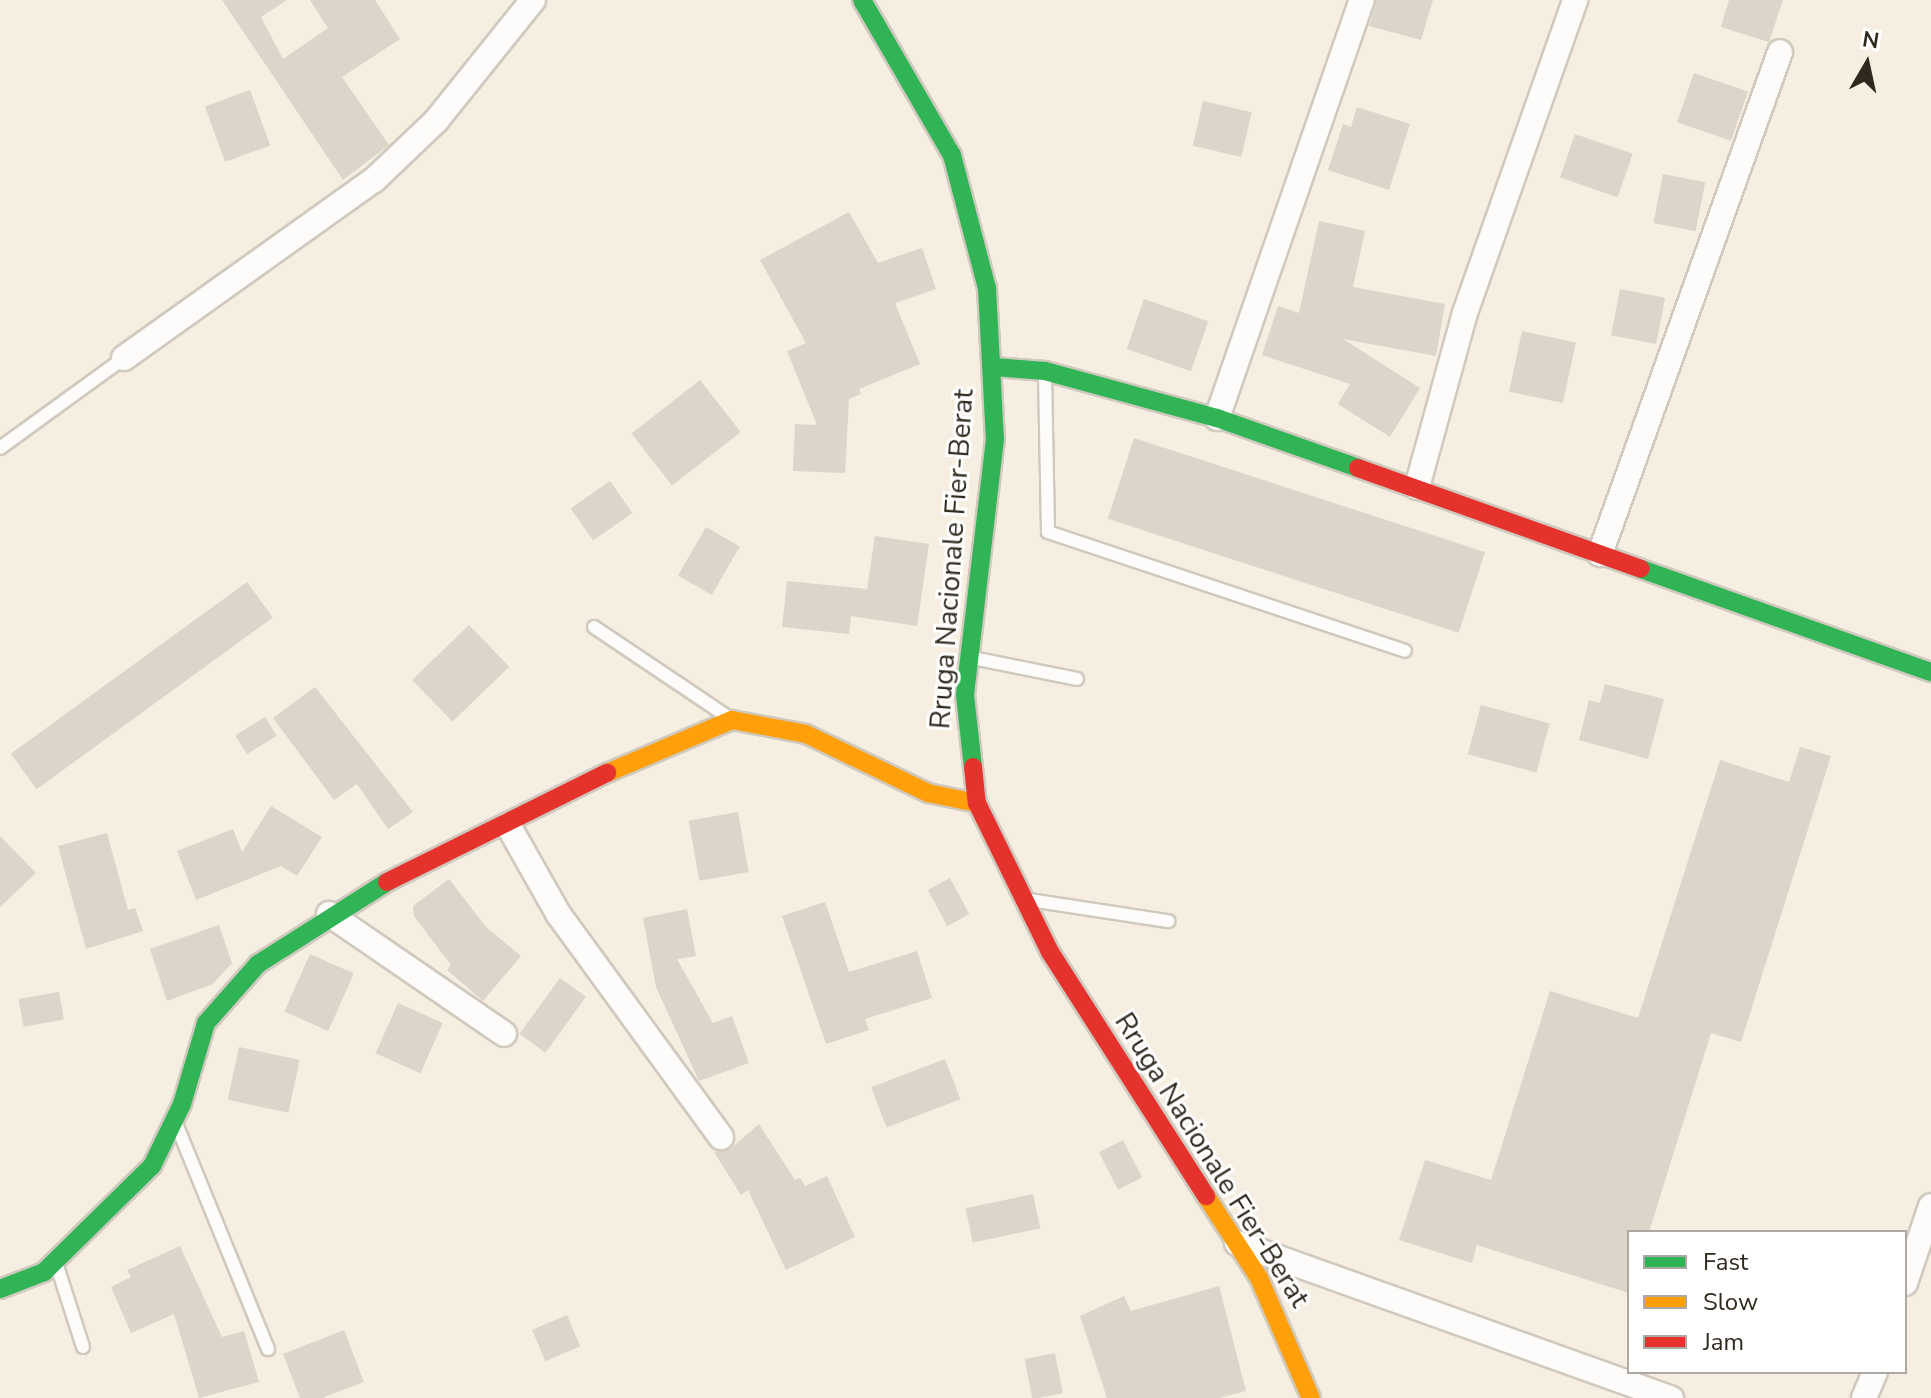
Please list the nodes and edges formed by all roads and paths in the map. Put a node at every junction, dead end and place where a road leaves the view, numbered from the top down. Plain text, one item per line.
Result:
1 (533, 0) edge
2 (862, 0) edge
3 (1362, 0) edge
4 (1575, 0) edge
5 (1780, 52) dead end
6 (124, 358) joint
7 (994, 367) junction
8 (1045, 371) junction
9 (1217, 418) junction
10 (0, 448) edge
11 (1417, 487) junction
12 (1600, 554) junction
13 (594, 627) dead end
14 (1405, 651) dead end
15 (970, 657) junction
16 (1931, 672) edge
17 (1077, 679) dead end
18 (732, 720) junction
19 (977, 803) junction
20 (508, 825) junction
21 (1019, 898) junction
22 (329, 914) junction
23 (1168, 921) dead end
24 (504, 1034) dead end
25 (175, 1122) junction
26 (721, 1137) dead end
27 (1931, 1206) edge
28 (1237, 1243) junction
29 (56, 1262) junction
30 (1907, 1277) edge
31 (0, 1289) edge
32 (83, 1347) dead end
33 (268, 1349) dead end
34 (1874, 1374) edge
35 (1311, 1398) edge
36 (1671, 1398) edge
37 (1864, 1398) edge

1 - 6 street
2 - 7 street, Rruga Nacionale Fier-Berat
3 - 9 street
4 - 11 street
5 - 12 street
6 - 10 lane
7 - 8 street
7 - 15 street, Rruga Nacionale Fier-Berat
8 - 9 street
8 - 14 lane
9 - 11 street
11 - 12 street
12 - 16 street
13 - 18 lane
15 - 17 lane
15 - 19 street, Rruga Nacionale Fier-Berat
18 - 19 street
18 - 20 street
19 - 21 street, Rruga Nacionale Fier-Berat
20 - 22 street
20 - 26 street
21 - 23 lane
21 - 28 street, Rruga Nacionale Fier-Berat
22 - 24 street
22 - 25 street
25 - 29 street
25 - 33 lane
27 - 30 street
28 - 35 street, Rruga Nacionale Fier-Berat
28 - 36 street
29 - 31 street
29 - 32 lane
34 - 37 street

